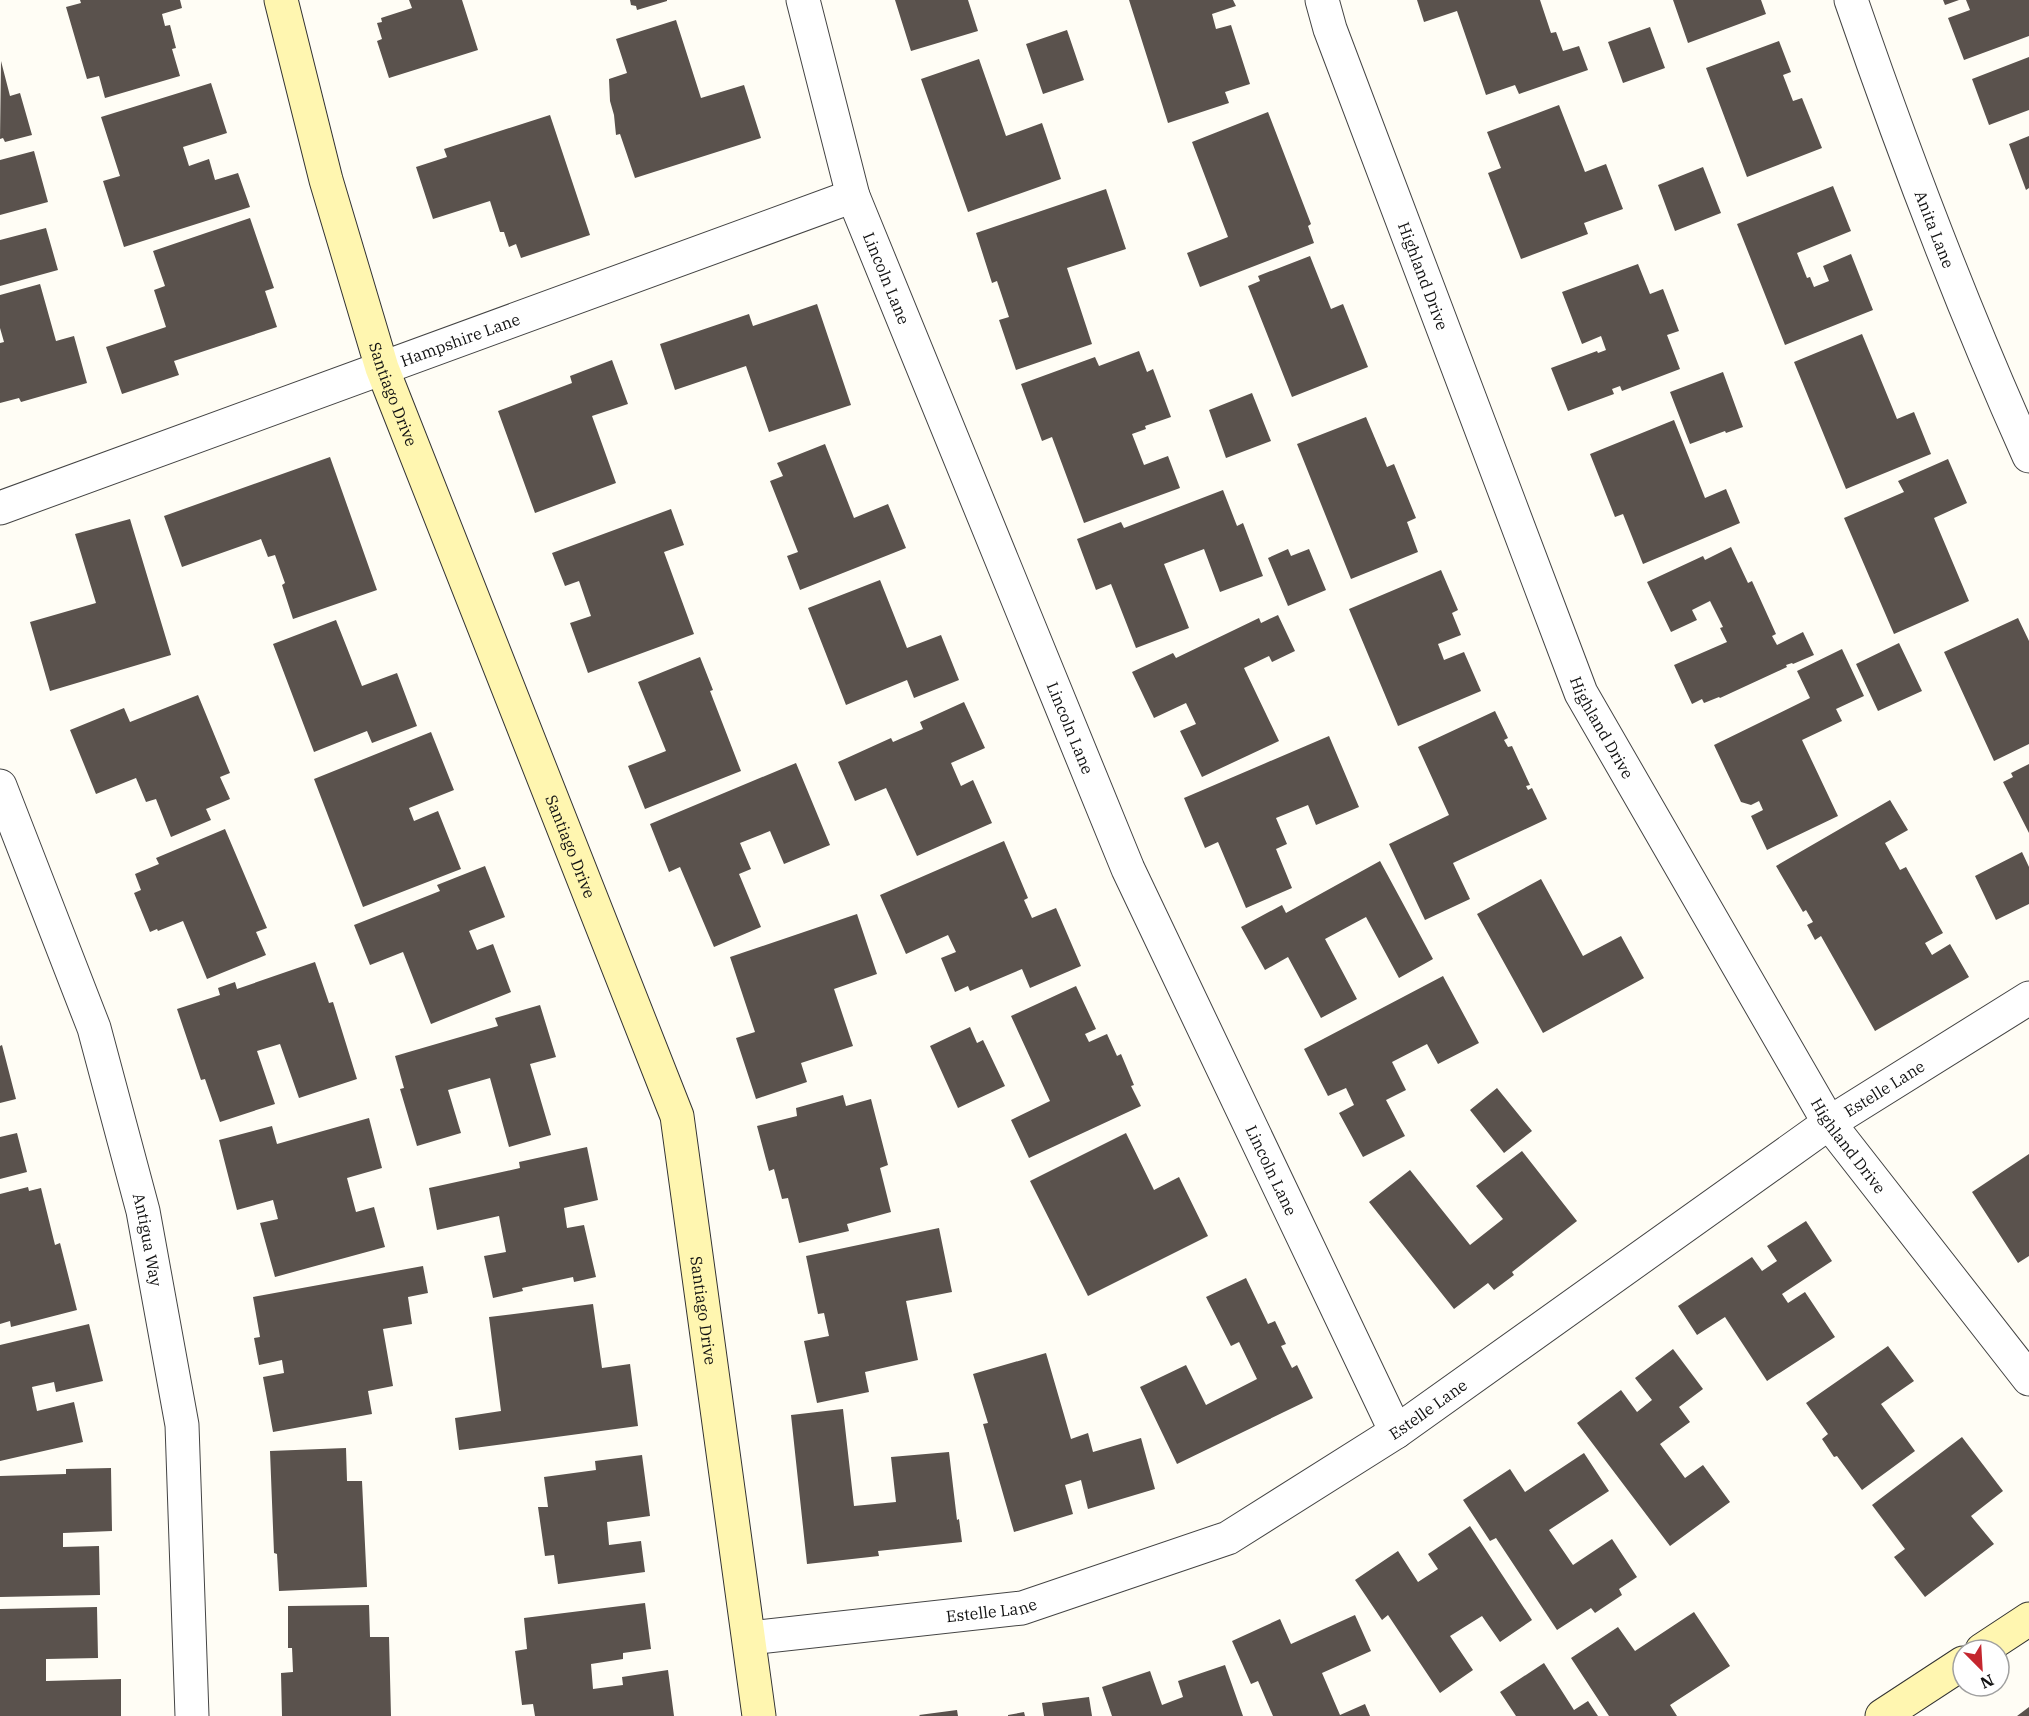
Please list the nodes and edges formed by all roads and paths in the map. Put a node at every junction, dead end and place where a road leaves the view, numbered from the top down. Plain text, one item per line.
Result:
1 (280, 0) edge
2 (803, 0) edge
3 (1322, 0) edge
4 (1851, 0) edge
5 (853, 196) junction
6 (382, 368) junction
7 (2029, 456) edge
8 (0, 508) edge
9 (0, 786) edge
10 (2029, 999) edge
11 (1829, 1123) junction
12 (2029, 1379) edge
13 (1396, 1432) junction
14 (2029, 1619) edge
15 (750, 1638) junction
16 (2000, 1638) edge
17 (1951, 1671) edge
18 (192, 1716) edge
19 (759, 1716) edge
20 (1882, 1716) edge

1 - 6 street, Santiago Drive
2 - 5 street, Lincoln Lane
3 - 11 street, Highland Drive
4 - 7 street, Anita Lane
5 - 6 street, Hampshire Lane
5 - 13 street, Lincoln Lane
6 - 8 street, Hampshire Lane
6 - 15 street, Santiago Drive
9 - 18 street, Antigua Way
10 - 11 street, Estelle Lane
11 - 12 street, Highland Drive
11 - 13 street, Estelle Lane
13 - 15 street, Estelle Lane
14 - 16 street
15 - 19 street, Santiago Drive
17 - 20 street

